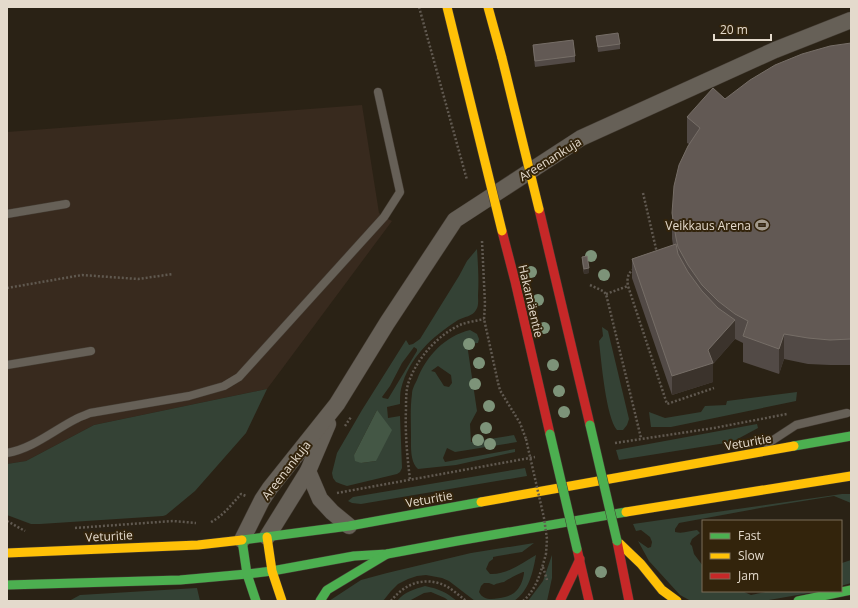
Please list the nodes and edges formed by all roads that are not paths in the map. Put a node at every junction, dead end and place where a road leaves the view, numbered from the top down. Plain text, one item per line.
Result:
1 (447, 7) edge
2 (488, 7) edge
3 (851, 20) edge
4 (378, 92) dead end
5 (66, 204) dead end
6 (7, 214) edge
7 (91, 351) dead end
8 (7, 365) edge
9 (337, 404) junction
10 (847, 413) dead end
11 (851, 436) edge
12 (7, 453) edge
13 (752, 453) junction
14 (308, 471) junction
15 (851, 476) edge
16 (349, 526) junction
17 (267, 537) junction
18 (242, 540) junction
19 (617, 542) junction
20 (7, 553) edge
21 (387, 554) junction
22 (580, 559) junction
23 (272, 571) junction
24 (247, 574) junction
25 (7, 585) edge
26 (841, 592) edge
27 (256, 601) edge
28 (282, 601) edge
29 (320, 601) edge
30 (560, 601) edge
31 (589, 601) edge
32 (629, 601) edge
33 (677, 601) edge
34 (798, 601) edge

1 - 22 main road, Hakamäentie, bridge
2 - 19 main road, bridge
3 - 9 street, Areenankuja
4 - 12 lane
5 - 6 lane
7 - 8 lane
9 - 14 street, Areenankuja
9 - 18 street, Areenankuja
10 - 13 lane
11 - 13 main road, Veturitie
13 - 16 main road, Veturitie
14 - 16 street, Areenankuja
14 - 17 street, Areenankuja
15 - 21 main road
16 - 17 main road, Veturitie
17 - 18 main road, Veturitie
17 - 23 main road
18 - 20 main road, Veturitie
18 - 24 main road
19 - 32 main road
19 - 33 main road
21 - 23 main road
21 - 29 main road
22 - 30 main road
22 - 31 main road, Hakamäentie
23 - 24 main road
23 - 28 main road
24 - 25 main road
24 - 27 main road
26 - 34 main road

